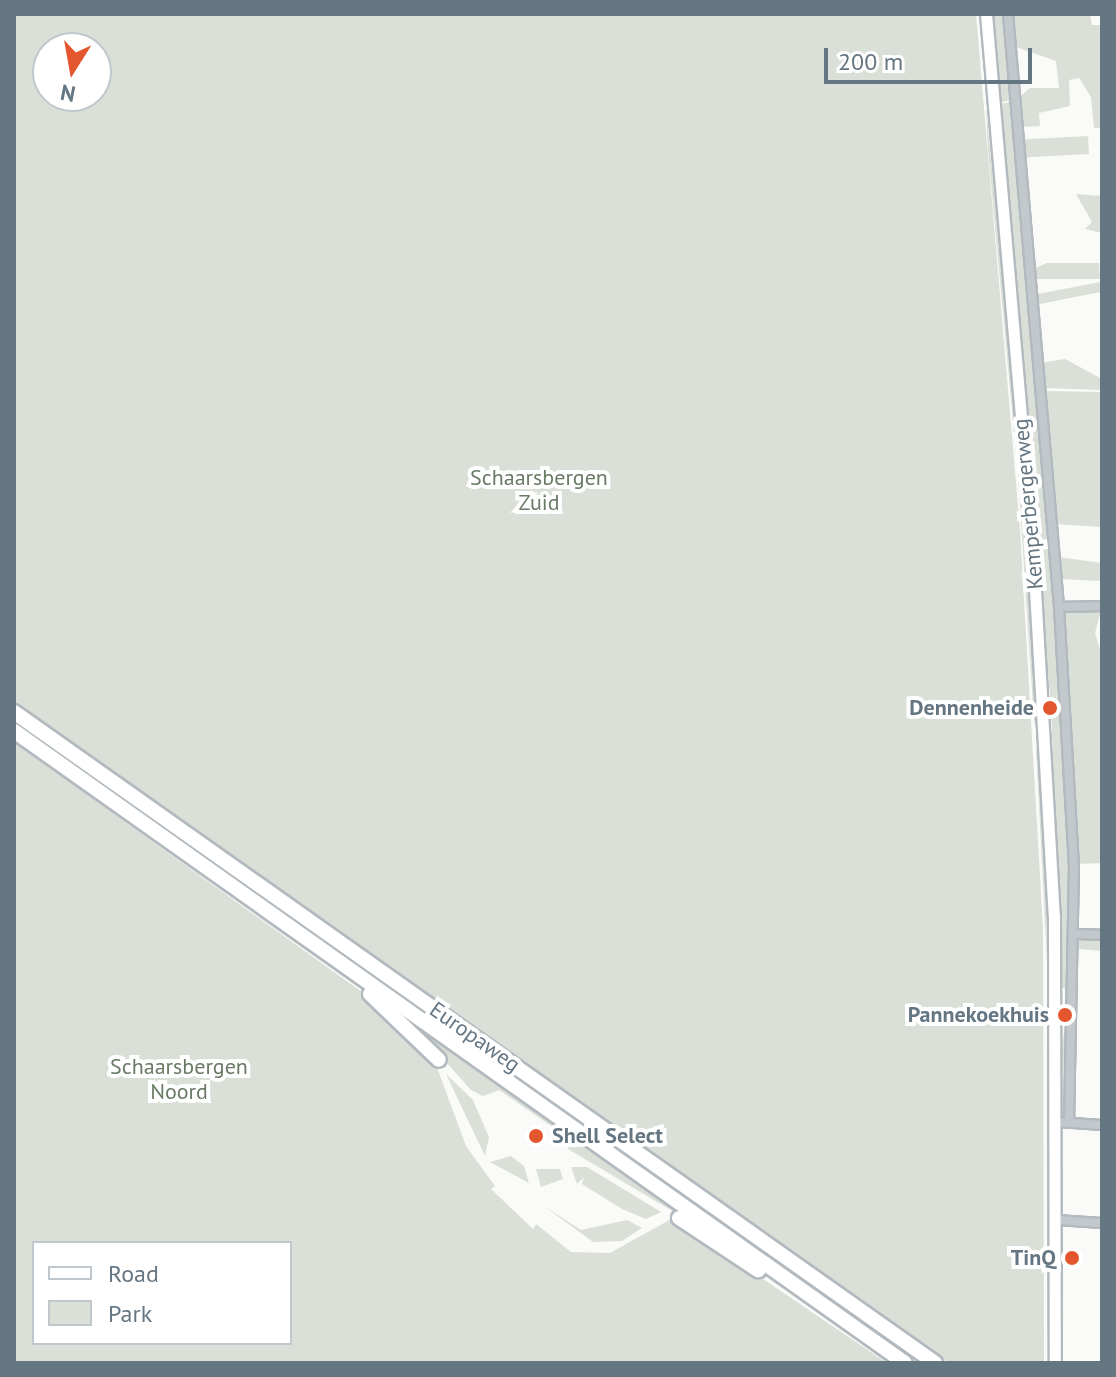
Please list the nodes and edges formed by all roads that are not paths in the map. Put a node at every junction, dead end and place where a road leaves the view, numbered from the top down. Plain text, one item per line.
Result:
1 (986, 14) edge
2 (1008, 14) edge
3 (1102, 606) edge
4 (1059, 607) junction
5 (14, 712) edge
6 (14, 731) edge
7 (238, 889) junction
8 (1077, 934) junction
9 (1102, 935) edge
10 (1057, 994) junction
11 (1075, 994) junction
12 (439, 1060) dead end
13 (1063, 1122) junction
14 (1102, 1125) edge
15 (679, 1218) dead end
16 (1057, 1220) junction
17 (1102, 1223) edge
18 (904, 1362) edge
19 (935, 1363) edge
20 (1055, 1363) edge

1 - 10 main road, Kemperbergerweg
2 - 4 street, Kemperbergerweg
3 - 4 street, Kemperbergerweg
4 - 8 street, Kemperbergerweg
5 - 19 highway, Europaweg
6 - 7 highway, Europaweg
7 - 12 highway
7 - 18 highway, Europaweg
8 - 9 street
8 - 11 street, Kemperbergerweg
10 - 11 street
10 - 13 main road, Kemperbergerweg
11 - 13 street, Kemperbergerweg
13 - 14 street
13 - 16 main road, Kemperbergerweg
15 - 18 highway
16 - 17 street
16 - 20 main road, Kemperbergerweg

